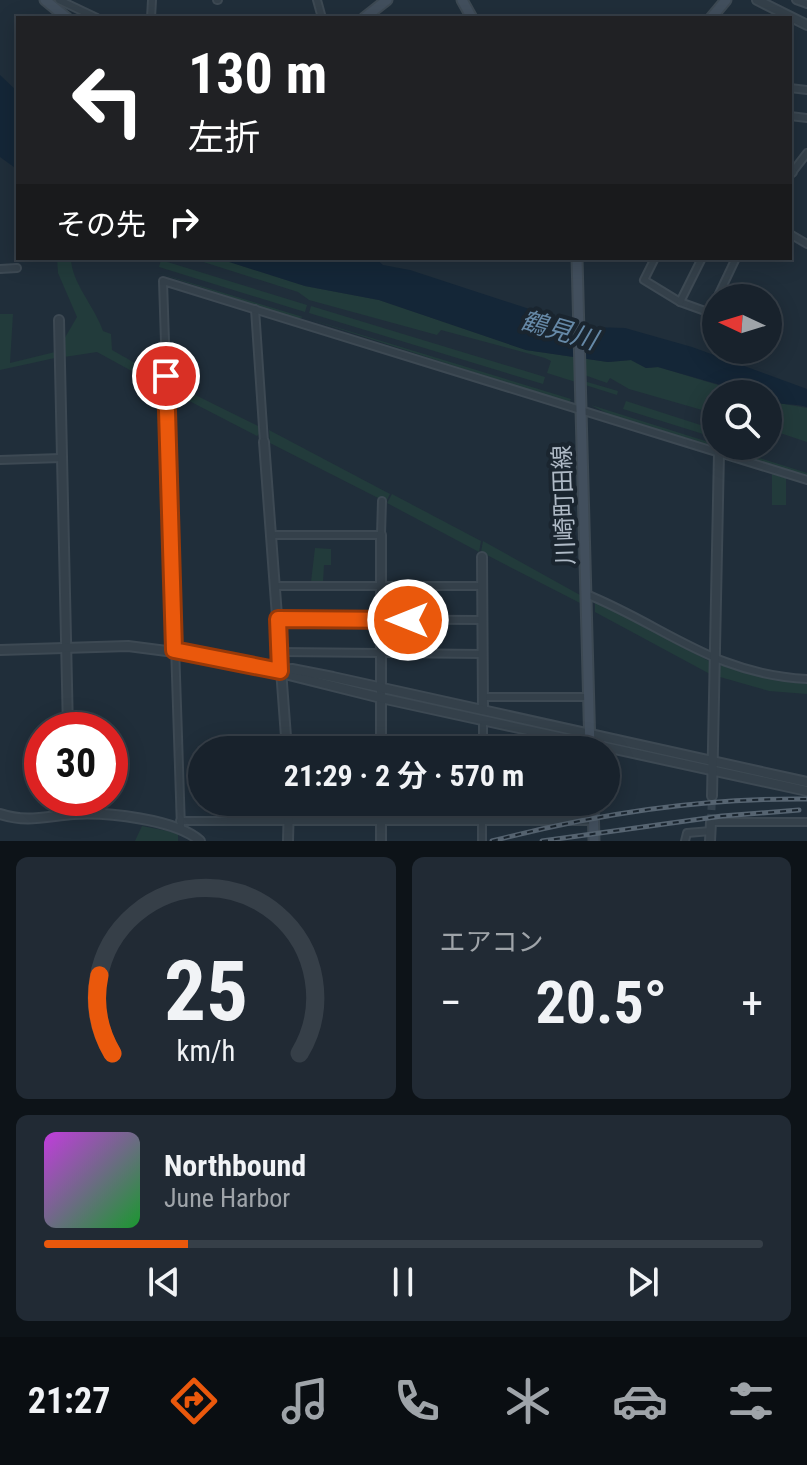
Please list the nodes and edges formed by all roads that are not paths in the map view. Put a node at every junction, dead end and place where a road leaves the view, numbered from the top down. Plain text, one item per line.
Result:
1 (45, 0) edge
2 (59, 0) edge
3 (387, 0) edge
4 (726, 0) edge
5 (757, 0) edge
6 (796, 0) edge
7 (807, 4) edge
8 (65, 16) edge
9 (93, 16) edge
10 (367, 16) edge
11 (713, 16) edge
12 (789, 16) edge
13 (807, 153) edge
14 (792, 172) edge
15 (577, 260) edge
16 (654, 260) edge
17 (701, 260) edge
18 (735, 260) edge
19 (17, 268) dead end
20 (0, 269) edge
21 (723, 284) edge
22 (680, 302) junction
23 (255, 309) junction
24 (702, 310) edge
25 (59, 320) dead end
26 (581, 411) junction
27 (264, 442) joint
28 (702, 447) edge
29 (61, 458) junction
30 (0, 460) edge
31 (719, 460) edge
32 (744, 460) edge
33 (807, 480) edge
34 (382, 501) dead end
35 (271, 535) junction
36 (381, 535) junction
37 (482, 557) dead end
38 (275, 586) junction
39 (381, 586) junction
40 (482, 586) junction
41 (586, 594) junction
42 (278, 619) junction
43 (381, 620) junction
44 (483, 620) junction
45 (66, 648) junction
46 (0, 650) edge
47 (174, 650) junction
48 (280, 652) junction
49 (381, 653) junction
50 (483, 654) junction
51 (715, 661) junction
52 (280, 671) junction
53 (807, 679) edge
54 (381, 687) junction
55 (483, 697) junction
56 (589, 697) junction
57 (381, 698) junction
58 (483, 710) junction
59 (68, 712) edge
60 (483, 721) junction
61 (590, 733) junction
62 (286, 736) edge
63 (381, 736) edge
64 (483, 736) edge
65 (545, 736) edge
66 (620, 753) edge
67 (714, 760) junction
68 (713, 771) junction
69 (807, 782) edge
70 (807, 791) edge
71 (712, 796) tunnel mouth
72 (0, 814) edge
73 (51, 816) edge
74 (112, 816) edge
75 (289, 816) edge
76 (381, 816) edge
77 (482, 816) edge
78 (593, 816) edge
79 (289, 820) junction
80 (482, 820) junction
81 (381, 821) junction
82 (593, 821) junction
83 (807, 822) edge
84 (180, 824) junction
85 (711, 831) edge
86 (200, 841) edge
87 (288, 841) edge
88 (381, 841) edge
89 (482, 841) edge
90 (594, 841) edge
91 (685, 841) edge

1 - 8 main road
2 - 9 street
3 - 10 main road
4 - 11 main road
5 - 12 street
6 - 7 street
13 - 14 street
15 - 26 main road, 川崎町田線
16 - 22 street
17 - 22 street
18 - 21 street
19 - 20 street
22 - 24 street
23 - 26 street
23 - 27 street
23 - 47 street
25 - 29 street
26 - 28 street
26 - 41 main road, 川崎町田線
27 - 35 street
29 - 30 street
29 - 45 street
31 - 51 street
32 - 33 street
34 - 36 street
35 - 36 street
35 - 38 street
36 - 39 street
37 - 40 street
38 - 39 street
38 - 42 street
39 - 40 street
39 - 43 street
40 - 44 street
41 - 51 street
41 - 56 main road, 川崎町田線
42 - 43 street
42 - 48 street
43 - 44 street
43 - 49 street
44 - 50 street
45 - 46 street
45 - 47 street
45 - 59 street
47 - 52 street
47 - 84 street
48 - 49 street
48 - 52 street
49 - 50 street
49 - 54 street
50 - 55 street
51 - 53 street
51 - 67 street
52 - 54 street
52 - 57 street
52 - 62 street
54 - 57 street
54 - 58 street
55 - 56 street
55 - 58 street
56 - 61 main road, 川崎町田線
57 - 60 street
57 - 63 street
58 - 61 street
60 - 64 street
60 - 65 street
61 - 67 street
66 - 68 street
67 - 68 street
67 - 69 street
68 - 70 street
68 - 71 street
72 - 73 street
74 - 84 street
75 - 79 street
76 - 81 street
77 - 80 street
78 - 82 main road
79 - 81 street
79 - 84 street
79 - 87 street
80 - 81 street
80 - 82 street
80 - 89 street
81 - 88 street
82 - 90 main road
83 - 85 street
84 - 86 street
85 - 91 street

